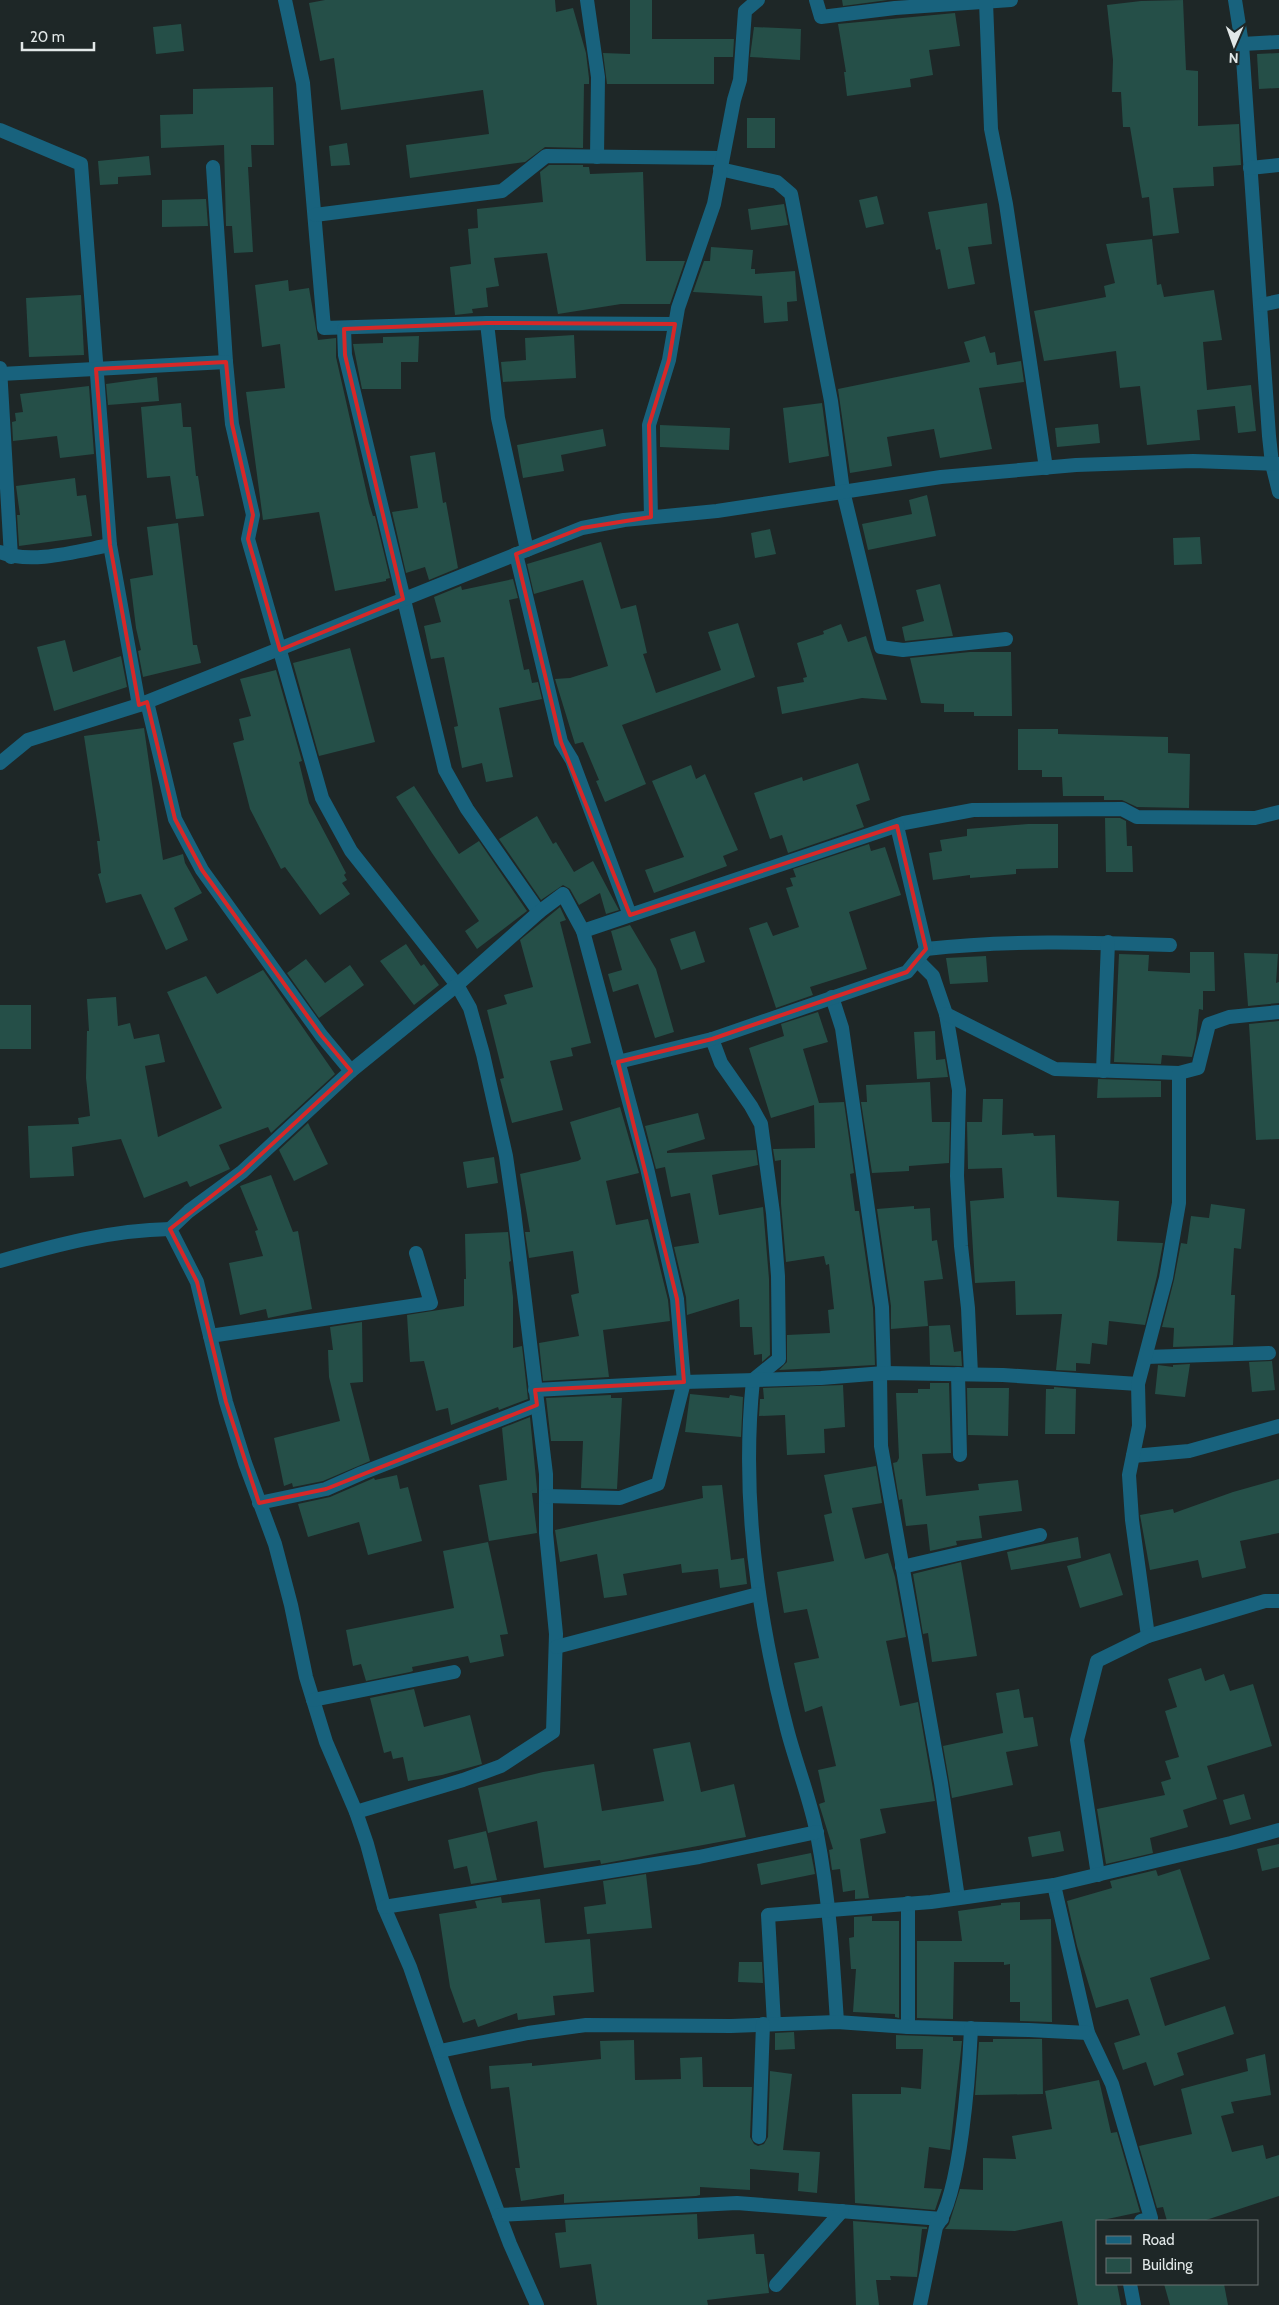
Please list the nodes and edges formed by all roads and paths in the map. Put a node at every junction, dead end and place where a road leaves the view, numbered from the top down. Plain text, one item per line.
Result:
1 (286, 0) edge
2 (587, 0) edge
3 (758, 0) edge
4 (816, 0) edge
5 (1010, 0) edge
6 (1235, 0) edge
7 (986, 2) junction
8 (1279, 42) edge
9 (1242, 44) junction
10 (0, 130) edge
11 (598, 157) junction
12 (721, 164) junction
13 (1279, 165) edge
14 (213, 167) dead end
15 (1250, 168) junction
16 (315, 214) junction
17 (1279, 301) edge
18 (1261, 305) junction
19 (487, 323) junction
20 (675, 324) junction
21 (344, 329) junction
22 (226, 362) junction
23 (1272, 364) edge
24 (96, 369) junction
25 (0, 371) edge
26 (1276, 464) edge
27 (1046, 468) junction
28 (843, 491) junction
29 (1279, 492) edge
30 (651, 517) junction
31 (110, 545) junction
32 (521, 552) junction
33 (6, 555) edge
34 (403, 599) junction
35 (1006, 639) dead end
36 (280, 650) junction
37 (143, 704) junction
38 (0, 764) edge
39 (1279, 812) edge
40 (897, 826) junction
41 (539, 912) junction
42 (630, 915) junction
43 (583, 931) junction
44 (1108, 942) junction
45 (1170, 945) dead end
46 (926, 949) junction
47 (917, 960) junction
48 (457, 985) junction
49 (832, 997) junction
50 (1279, 1012) edge
51 (946, 1014) junction
52 (712, 1039) junction
53 (618, 1062) junction
54 (351, 1071) junction
55 (1103, 1071) junction
56 (1179, 1073) junction
57 (170, 1229) junction
58 (416, 1253) dead end
59 (0, 1261) edge
60 (210, 1336) junction
61 (1269, 1353) dead end
62 (1146, 1357) junction
63 (882, 1373) junction
64 (964, 1374) junction
65 (753, 1380) junction
66 (684, 1382) junction
67 (1138, 1384) junction
68 (535, 1390) junction
69 (536, 1405) junction
70 (1279, 1426) edge
71 (960, 1455) dead end
72 (1133, 1456) junction
73 (546, 1496) junction
74 (259, 1503) junction
75 (1040, 1534) dead end
76 (902, 1567) junction
77 (758, 1594) junction
78 (1279, 1601) edge
79 (1148, 1636) junction
80 (556, 1647) junction
81 (454, 1672) dead end
82 (312, 1700) junction
83 (356, 1812) junction
84 (1279, 1830) edge
85 (817, 1832) junction
86 (1098, 1874) junction
87 (1054, 1885) junction
88 (958, 1898) junction
89 (908, 1903) junction
90 (384, 1907) junction
91 (830, 1911) junction
92 (837, 2022) junction
93 (769, 2024) junction
94 (908, 2027) junction
95 (971, 2028) junction
96 (1088, 2033) junction
97 (440, 2051) junction
98 (759, 2137) dead end
99 (842, 2211) junction
100 (499, 2214) junction
101 (942, 2219) junction
102 (1145, 2220) edge
103 (1130, 2285) edge
104 (776, 2286) dead end
105 (538, 2305) edge
106 (920, 2305) edge
107 (1134, 2305) edge

1 - 16 street
2 - 11 street
3 - 12 street
4 - 7 street
5 - 7 street
6 - 9 street
7 - 27 street
8 - 9 street
9 - 15 street
10 - 24 street
11 - 12 street
11 - 16 street
12 - 20 street
12 - 28 street
13 - 15 street
14 - 22 street
15 - 18 street
16 - 21 street
17 - 18 street
18 - 23 street
19 - 20 street
19 - 21 street
19 - 32 street
20 - 30 street
21 - 34 street
22 - 24 street
22 - 36 street
23 - 26 street
24 - 25 street
24 - 31 street
25 - 33 street
26 - 27 street
26 - 29 street
27 - 28 street
28 - 30 street
28 - 35 street
30 - 32 street
31 - 33 street
31 - 37 street
32 - 34 street
32 - 42 street
34 - 36 street
34 - 41 street
36 - 37 street
36 - 48 street
37 - 38 street
37 - 54 street
39 - 40 street
40 - 42 street
40 - 46 street
41 - 43 street
41 - 48 street
42 - 43 street
43 - 53 street
44 - 45 street
44 - 46 street
44 - 55 street
46 - 47 street
47 - 49 street
47 - 51 street
48 - 54 street
48 - 68 street
49 - 52 street
49 - 63 street
50 - 56 street
51 - 55 street
51 - 64 street
52 - 53 street
52 - 65 street
53 - 66 street
54 - 57 street
55 - 56 street
56 - 62 street
57 - 59 street
57 - 60 street
58 - 60 street
60 - 74 street
61 - 62 street
62 - 67 street
63 - 64 street
63 - 65 street
63 - 76 street
64 - 67 street
64 - 71 street
65 - 66 street
65 - 77 street
66 - 68 street
66 - 73 street
67 - 72 street
68 - 69 street
69 - 73 street
69 - 74 street
70 - 72 street
72 - 79 street
73 - 80 street
74 - 82 street
75 - 76 street
76 - 88 street
77 - 80 street
77 - 85 street
78 - 79 street
79 - 86 street
80 - 83 street
81 - 82 street
82 - 83 street
83 - 90 street
84 - 86 street
85 - 90 street
85 - 91 street
86 - 87 street
87 - 88 street
87 - 96 street
88 - 89 street
89 - 91 street
89 - 94 street
90 - 97 street
91 - 92 street
91 - 93 street
92 - 93 street
92 - 94 street
93 - 97 street
93 - 98 street
94 - 95 street
95 - 96 street
95 - 101 street
96 - 102 street
97 - 100 street
99 - 100 street
99 - 101 street
99 - 104 street
100 - 105 street
101 - 106 street
103 - 107 street

